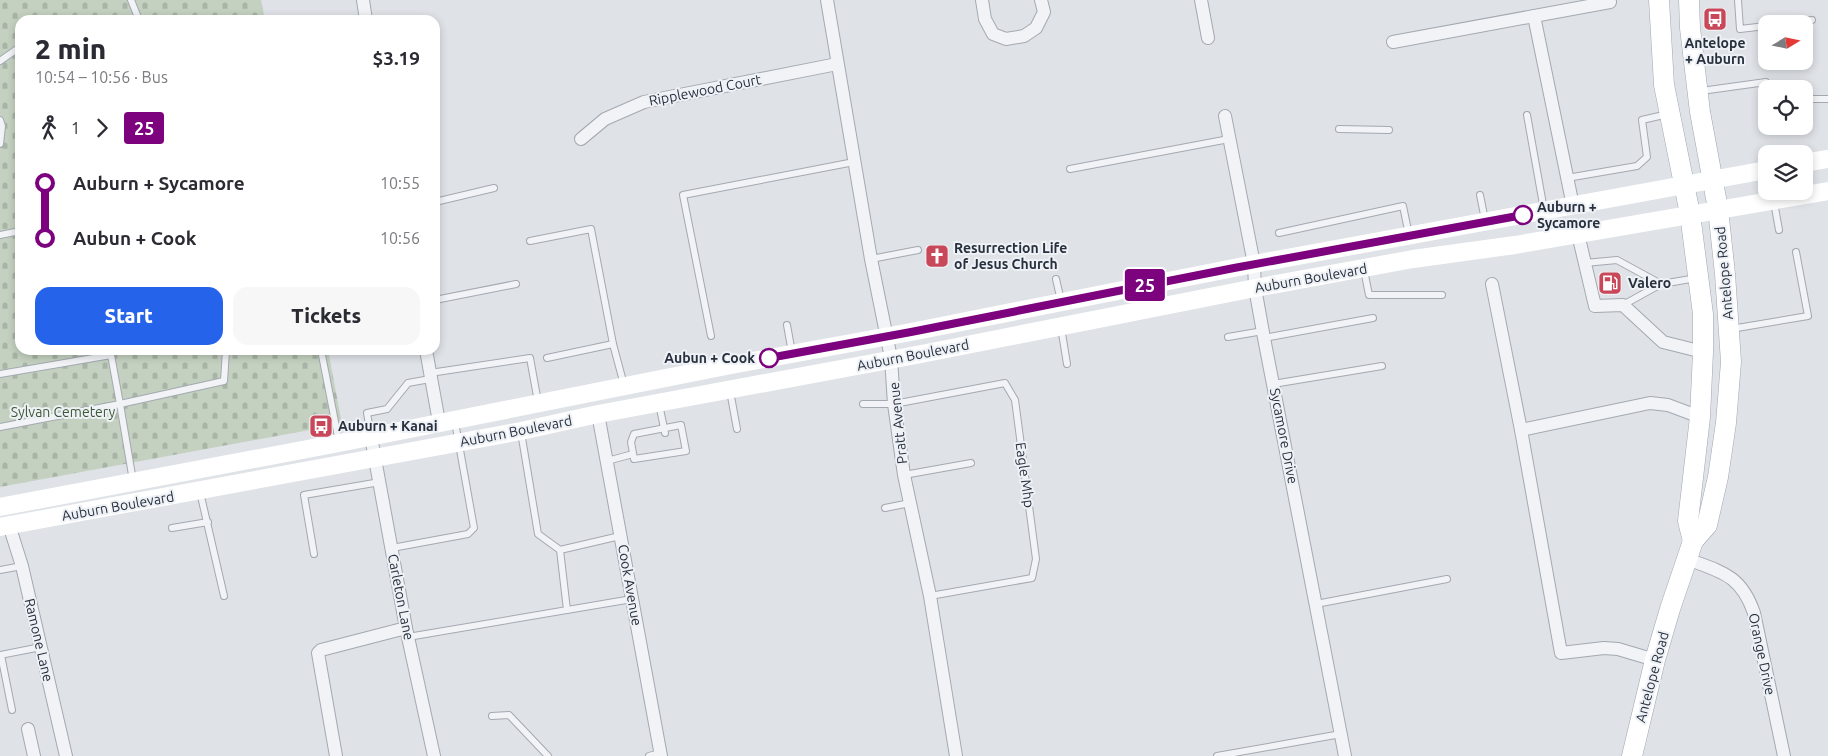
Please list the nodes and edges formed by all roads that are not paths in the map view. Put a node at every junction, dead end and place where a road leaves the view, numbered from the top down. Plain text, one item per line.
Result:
1 (131, 0) edge
2 (363, 0) edge
3 (827, 0) edge
4 (982, 0) edge
5 (1041, 0) edge
6 (1201, 0) edge
7 (1659, 0) edge
8 (1689, 0) edge
9 (1738, 0) edge
10 (1610, 2) dead end
11 (137, 15) edge
12 (365, 15) edge
13 (1534, 16) junction
14 (1758, 27) edge
15 (1208, 38) dead end
16 (1393, 42) dead end
17 (15, 50) edge
18 (0, 61) edge
19 (838, 64) junction
20 (1758, 83) edge
21 (1697, 91) junction
22 (1813, 99) edge
23 (1828, 100) edge
24 (1670, 114) junction
25 (1527, 115) dead end
26 (1225, 116) dead end
27 (0, 120) edge
28 (1339, 129) dead end
29 (1389, 130) dead end
30 (581, 139) dead end
31 (1229, 139) junction
32 (0, 144) edge
33 (1828, 159) edge
34 (854, 162) junction
35 (1813, 162) edge
36 (1070, 169) dead end
37 (1758, 171) edge
38 (1567, 178) junction
39 (1713, 179) junction
40 (1683, 185) junction
41 (494, 188) dead end
42 (1828, 190) edge
43 (1813, 193) edge
44 (1480, 195) dead end
45 (1774, 200) joint
46 (440, 201) edge
47 (1572, 206) junction
48 (1718, 209) junction
49 (1545, 212) junction
50 (1690, 214) junction
51 (1485, 222) junction
52 (1780, 230) dead end
53 (15, 232) edge
54 (1279, 233) dead end
55 (1578, 234) junction
56 (0, 235) edge
57 (1409, 236) junction
58 (530, 241) dead end
59 (918, 250) dead end
60 (1796, 252) dead end
61 (872, 259) junction
62 (1585, 262) junction
63 (1254, 264) junction
64 (1364, 268) junction
65 (1698, 278) junction
66 (1056, 279) dead end
67 (516, 284) dead end
68 (1492, 284) dead end
69 (1661, 284) junction
70 (1256, 288) junction
71 (1442, 295) dead end
72 (440, 299) edge
73 (1061, 301) junction
74 (1623, 305) junction
75 (1373, 318) dead end
76 (787, 325) dead end
77 (1061, 326) junction
78 (1729, 329) junction
79 (1264, 334) junction
80 (886, 335) junction
81 (712, 336) dead end
82 (1228, 337) dead end
83 (613, 344) junction
84 (1703, 352) junction
85 (792, 354) junction
86 (96, 355) edge
87 (112, 355) edge
88 (226, 355) edge
89 (322, 355) edge
90 (427, 355) edge
91 (547, 358) dead end
92 (891, 358) junction
93 (1067, 364) dead end
94 (731, 365) junction
95 (1382, 366) dead end
96 (0, 374) edge
97 (430, 376) junction
98 (1273, 384) junction
99 (624, 386) junction
100 (730, 390) junction
101 (538, 403) junction
102 (120, 404) junction
103 (658, 404) junction
104 (863, 404) dead end
105 (894, 404) junction
106 (598, 414) junction
107 (1700, 417) junction
108 (446, 421) junction
109 (0, 427) edge
110 (737, 429) dead end
111 (1521, 430) junction
112 (521, 431) junction
113 (664, 431) junction
114 (371, 437) junction
115 (459, 442) junction
116 (339, 443) junction
117 (633, 454) junction
118 (375, 459) junction
119 (607, 461) junction
120 (971, 463) dead end
121 (904, 474) junction
122 (133, 482) junction
123 (380, 482) junction
124 (200, 491) junction
125 (910, 503) junction
126 (0, 507) edge
127 (885, 508) dead end
128 (208, 522) junction
129 (4, 526) edge
130 (172, 528) dead end
131 (620, 536) junction
132 (392, 548) junction
133 (560, 550) junction
134 (1690, 550) junction
135 (314, 554) dead end
136 (22, 566) junction
137 (0, 570) edge
138 (1447, 579) dead end
139 (224, 596) dead end
140 (930, 596) junction
141 (632, 599) junction
142 (1316, 604) junction
143 (567, 610) junction
144 (407, 632) junction
145 (41, 647) junction
146 (0, 655) edge
147 (1655, 660) junction
148 (12, 710) dead end
149 (492, 716) dead end
150 (28, 729) dead end
151 (1341, 734) junction
152 (656, 755) edge
153 (34, 756) edge
154 (66, 756) edge
155 (336, 756) edge
156 (434, 756) edge
157 (548, 756) edge
158 (956, 756) edge
159 (1217, 756) edge
160 (1346, 756) edge
161 (1632, 756) edge
162 (1784, 756) edge

1 - 11 lane
2 - 12 street
3 - 19 street, Pratt Avenue
4 - 5 street
6 - 15 street
7 - 24 main road, Antelope Road
8 - 21 main road, Antelope Road
9 - 14 lane
10 - 13 street
13 - 16 street
13 - 38 street
17 - 18 lane
19 - 30 street, Ripplewood Court
19 - 34 street, Pratt Avenue
20 - 21 lane
21 - 39 main road, Antelope Road
22 - 23 lane
24 - 38 lane
24 - 40 main road, Antelope Road
25 - 49 lane
26 - 31 street, Sycamore Drive
27 - 32 lane
28 - 29 lane
31 - 36 lane
31 - 63 street, Sycamore Drive
33 - 35 main road
34 - 61 street, Pratt Avenue
34 - 81 lane
37 - 39 main road, Auburn Boulevard
38 - 47 street
39 - 40 main road, Auburn Boulevard
39 - 48 main road, Antelope Road
40 - 47 main road, Auburn Boulevard
40 - 50 main road, Antelope Road
41 - 46 lane
42 - 43 main road, Auburn Boulevard
44 - 51 lane
45 - 48 main road, Auburn Boulevard
45 - 52 lane
47 - 49 main road, Auburn Boulevard
48 - 50 main road, Auburn Boulevard
48 - 78 main road, Antelope Road
49 - 51 main road, Auburn Boulevard
50 - 55 main road, Auburn Boulevard
50 - 65 main road, Antelope Road
51 - 57 main road, Auburn Boulevard
53 - 56 lane
54 - 57 lane
55 - 62 street
55 - 64 main road, Auburn Boulevard
57 - 63 main road, Auburn Boulevard
58 - 83 lane
59 - 61 lane
60 - 78 lane
61 - 80 street, Pratt Avenue
62 - 69 lane
62 - 74 street
63 - 70 street, Sycamore Drive
63 - 73 main road, Auburn Boulevard
64 - 70 main road, Auburn Boulevard
64 - 71 lane
65 - 69 lane
65 - 84 main road, Antelope Road
66 - 73 lane
67 - 72 lane
68 - 111 street
69 - 74 lane
70 - 77 main road, Auburn Boulevard
70 - 79 street, Sycamore Drive
73 - 80 main road, Auburn Boulevard
74 - 84 street
75 - 79 lane
76 - 85 lane
77 - 92 main road, Auburn Boulevard
77 - 93 lane
78 - 134 main road, Antelope Road
79 - 82 lane
79 - 98 street, Sycamore Drive
80 - 85 main road, Auburn Boulevard
80 - 92 street, Pratt Avenue
83 - 91 lane
83 - 99 lane
84 - 107 main road, Antelope Road
85 - 94 main road, Auburn Boulevard
86 - 96 lane
87 - 102 lane
88 - 102 lane
89 - 116 lane
90 - 97 street
92 - 100 main road, Auburn Boulevard
92 - 105 street, Pratt Avenue
94 - 99 main road, Auburn Boulevard
94 - 106 main road
95 - 98 lane
97 - 101 lane
97 - 108 street
97 - 114 lane
98 - 142 street, Sycamore Drive
99 - 101 main road, Auburn Boulevard
100 - 103 main road, Auburn Boulevard
100 - 110 lane
101 - 108 main road, Auburn Boulevard
102 - 109 lane
102 - 122 lane
103 - 106 main road, Auburn Boulevard
103 - 113 lane
104 - 105 lane
105 - 121 street, Pratt Avenue
105 - 140 lane, Eagle Mhp
106 - 112 main road, Auburn Boulevard
106 - 119 street, Cook Avenue
107 - 111 street
107 - 134 main road, Antelope Road
108 - 114 main road, Auburn Boulevard
108 - 115 lane
111 - 147 street
112 - 115 main road, Auburn Boulevard
112 - 133 lane
113 - 117 lane
113 - 117 lane
114 - 116 main road, Auburn Boulevard
114 - 118 street, Carleton Lane
115 - 118 main road, Auburn Boulevard
115 - 132 lane
116 - 122 main road, Auburn Boulevard
117 - 119 lane
118 - 123 street, Carleton Lane
118 - 124 main road, Auburn Boulevard
119 - 131 street, Cook Avenue
120 - 121 lane
121 - 125 street, Pratt Avenue
122 - 124 main road
122 - 126 main road, Auburn Boulevard
122 - 129 main road
123 - 132 street, Carleton Lane
123 - 135 lane
124 - 128 lane
124 - 129 main road, Auburn Boulevard
125 - 127 lane
125 - 140 street, Pratt Avenue
128 - 130 lane
128 - 139 lane
129 - 136 street, Ramone Lane
131 - 133 lane
131 - 141 street, Cook Avenue
132 - 144 street, Carleton Lane
133 - 143 lane
134 - 147 main road, Antelope Road
134 - 162 street, Orange Drive
136 - 137 lane
136 - 145 street, Ramone Lane
138 - 142 lane
140 - 158 street, Pratt Avenue
141 - 143 lane
141 - 152 street, Cook Avenue
142 - 151 street, Sycamore Drive
143 - 144 lane
144 - 155 street
144 - 156 street, Carleton Lane
145 - 146 lane
145 - 154 street, Ramone Lane
146 - 148 lane
147 - 161 main road, Antelope Road
149 - 157 lane
150 - 153 street
151 - 159 lane
151 - 160 street, Sycamore Drive

